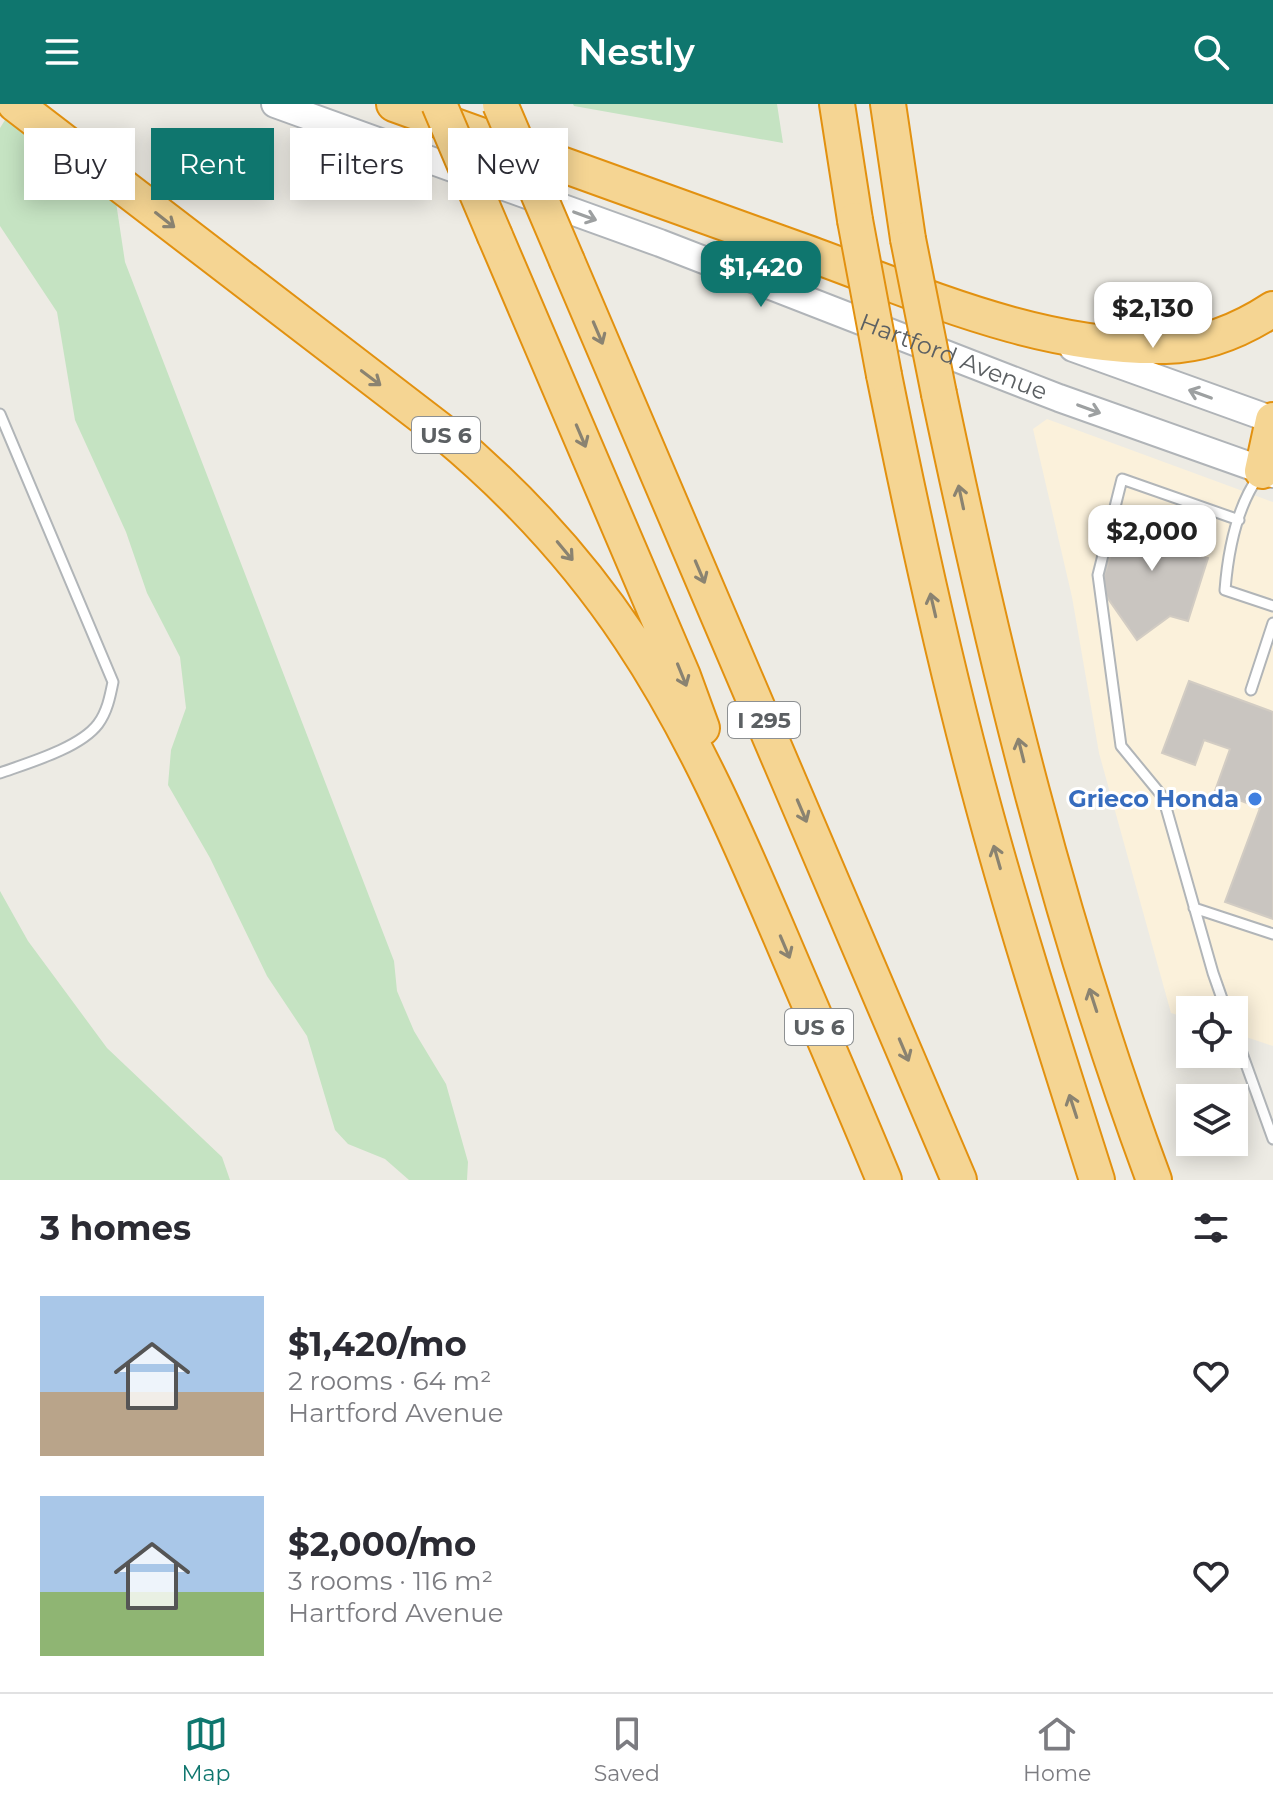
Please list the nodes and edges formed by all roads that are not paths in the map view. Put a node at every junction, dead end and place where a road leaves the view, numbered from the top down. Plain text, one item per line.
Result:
1 (15, 104) edge
2 (275, 104) edge
3 (394, 104) edge
4 (439, 104) edge
5 (500, 104) edge
6 (837, 104) edge
7 (888, 104) edge
8 (900, 104) edge
9 (908, 239) junction
10 (1273, 309) edge
11 (1017, 328) junction
12 (0, 414) edge
13 (1273, 420) edge
14 (1269, 468) edge
15 (1239, 520) junction
16 (1273, 606) edge
17 (1273, 623) edge
18 (1251, 690) dead end
19 (0, 773) edge
20 (754, 875) junction
21 (1194, 908) junction
22 (1273, 934) edge
23 (1222, 996) edge
24 (1247, 1068) edge
25 (1273, 1139) edge
26 (884, 1180) edge
27 (959, 1180) edge
28 (1097, 1180) edge
29 (1154, 1180) edge

1 -> 20 highway, US 6
2 -> 14 main road, Hartford Avenue
3 - 11 highway, Hartford Avenue
4 -> 20 highway, bridge
5 -> 27 highway, I 295, bridge
28 -> 6 highway, bridge
7 - 9 highway
8 - 9 highway
29 -> 9 highway, bridge
10 - 11 highway
13 -> 11 main road, Hartford Avenue
12 - 19 lane
13 - 14 highway
14 - 15 lane
15 - 16 lane
15 - 21 lane
17 - 18 lane
20 -> 26 highway, US 6
21 - 22 lane
21 - 23 lane
24 - 25 lane

